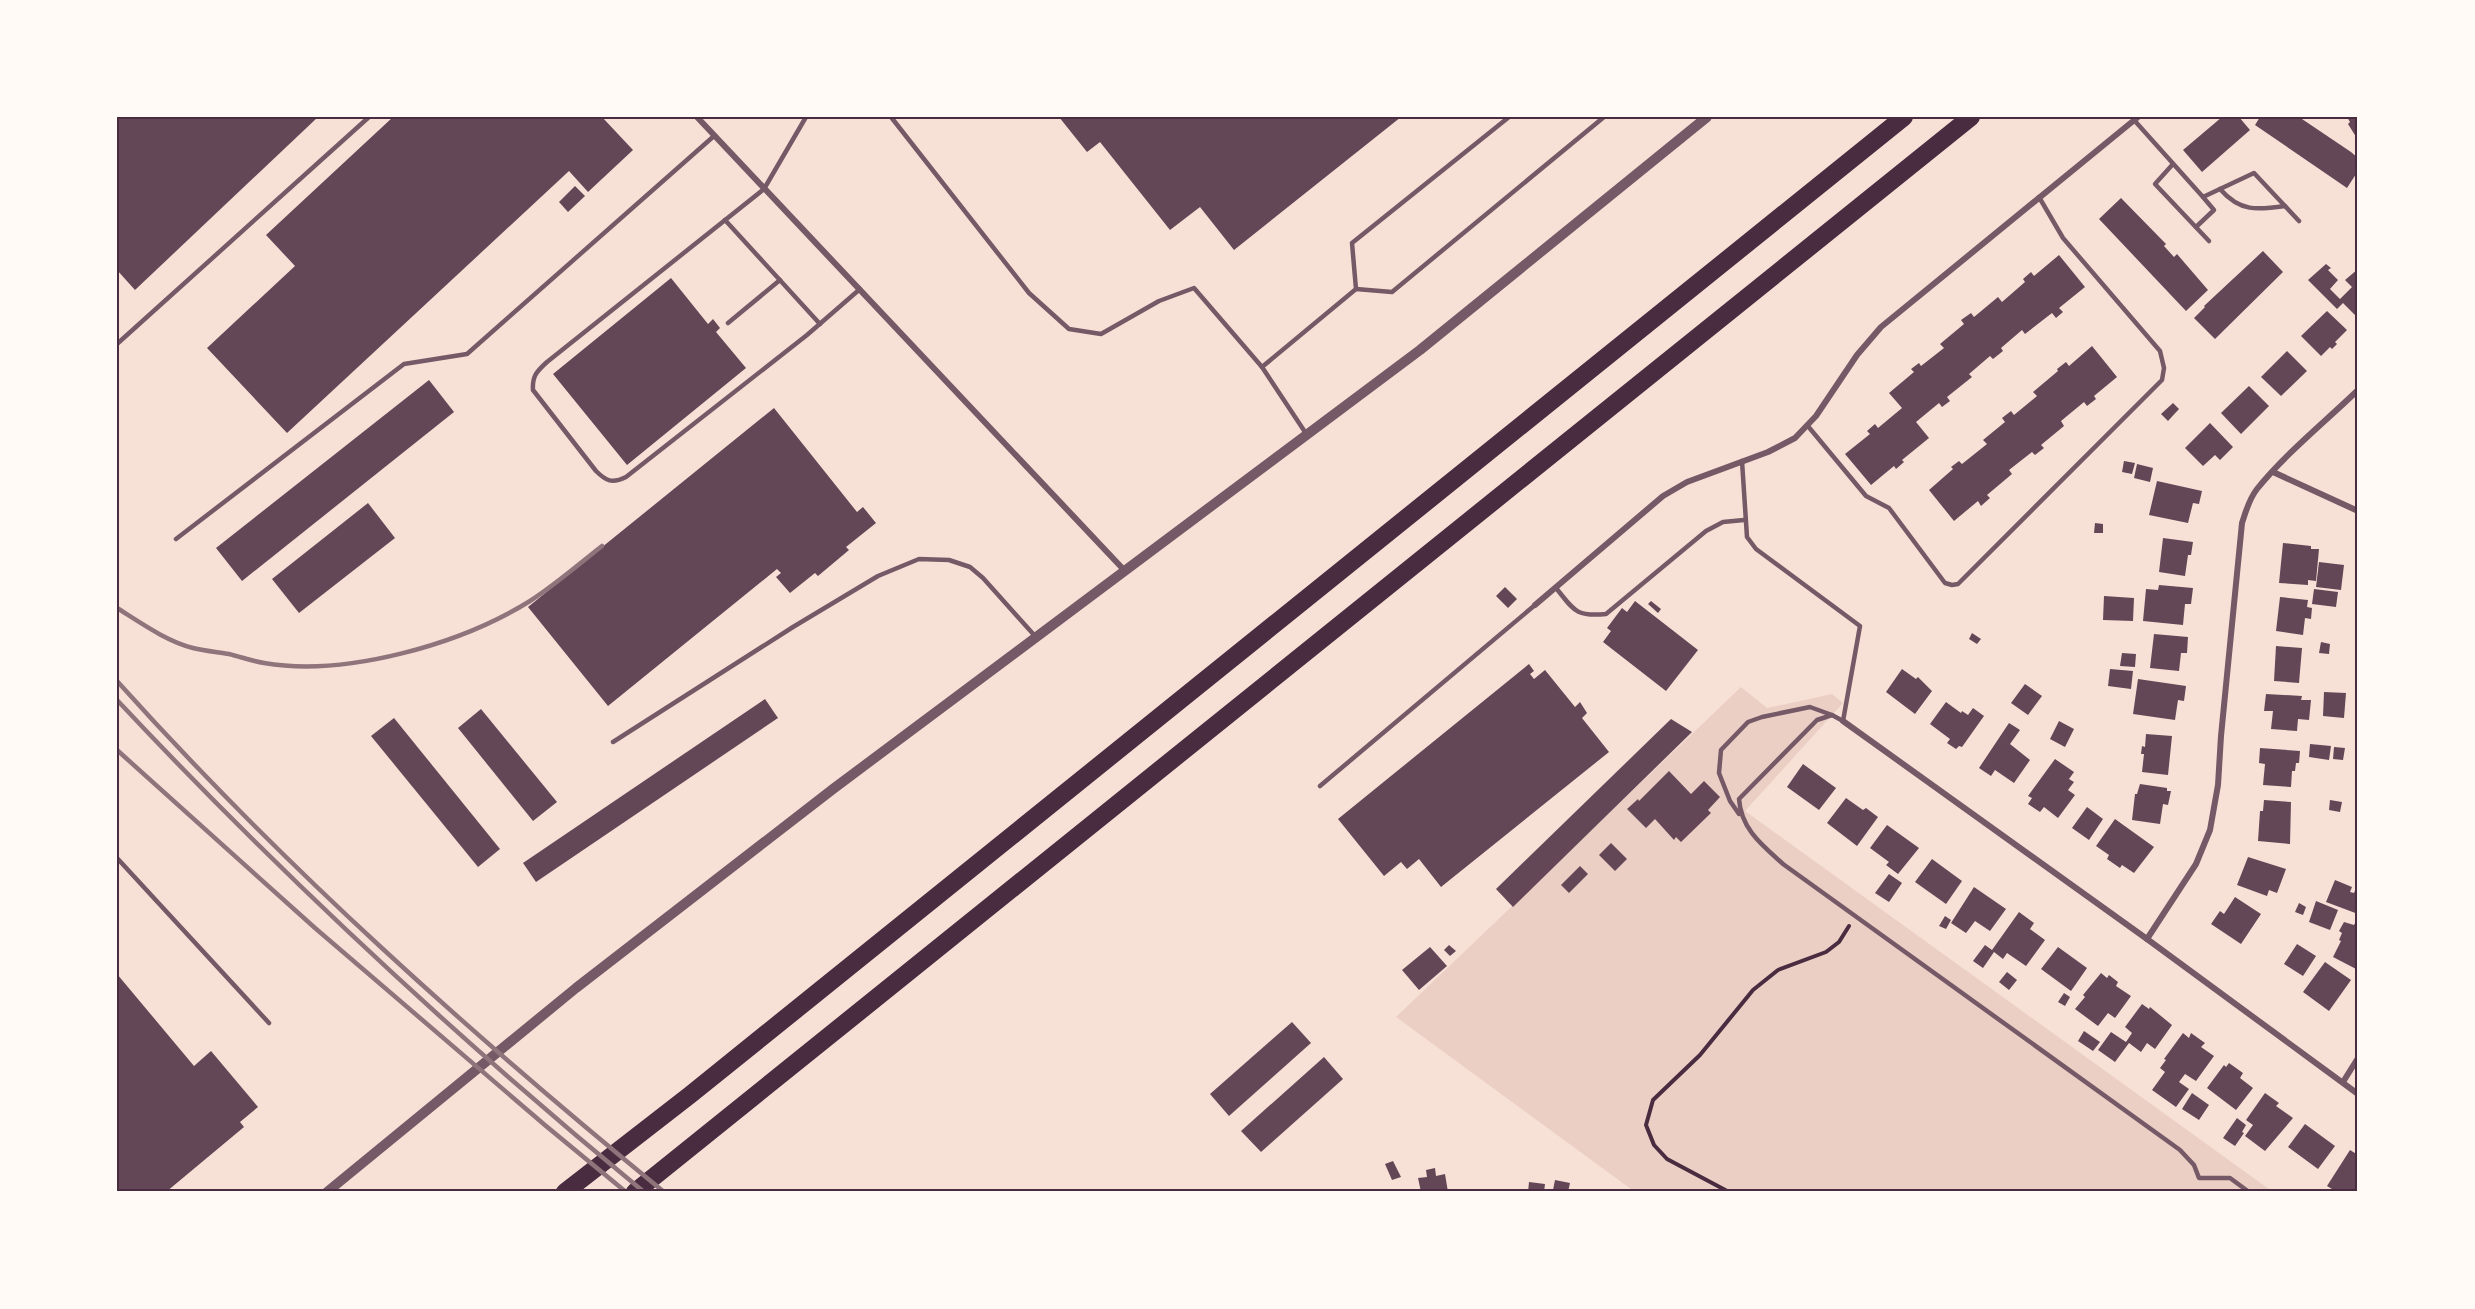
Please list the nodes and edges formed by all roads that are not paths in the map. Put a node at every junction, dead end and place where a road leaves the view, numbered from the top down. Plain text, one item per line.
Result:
1 (369, 117) edge
2 (697, 117) edge
3 (806, 117) edge
4 (891, 117) edge
5 (1509, 117) edge
6 (1604, 117) edge
7 (1707, 117) edge
8 (1904, 117) edge
9 (1971, 117) edge
10 (2136, 119) edge
11 (714, 136) junction
12 (2174, 164) junction
13 (764, 189) junction
14 (2220, 189) junction
15 (2203, 197) junction
16 (2039, 198) junction
17 (2285, 206) junction
18 (725, 220) junction
19 (2299, 221) dead end
20 (2196, 227) junction
21 (2210, 241) dead end
22 (780, 280) junction
23 (860, 289) junction
24 (1356, 289) junction
25 (728, 323) dead end
26 (820, 324) junction
27 (117, 344) edge
28 (1262, 367) junction
29 (2358, 390) edge
30 (1807, 425) junction
31 (1307, 435) junction
32 (1742, 461) junction
33 (2273, 472) junction
34 (2358, 511) edge
35 (1744, 520) junction
36 (176, 539) dead end
37 (1125, 572) junction
38 (1556, 588) junction
39 (1535, 605) joint
40 (1036, 638) junction
41 (1832, 715) junction
42 (1843, 721) junction
43 (613, 742) dead end
44 (1320, 786) dead end
45 (1740, 815) junction
46 (117, 858) edge
47 (2146, 939) junction
48 (268, 1023) dead end
49 (2358, 1058) edge
50 (2343, 1082) junction
51 (2358, 1094) edge
52 (327, 1192) edge
53 (565, 1192) edge
54 (635, 1192) edge
55 (2249, 1192) edge

1 - 27 lane
2 - 11 street
3 - 13 lane
4 - 28 lane
5 - 24 lane
6 - 24 lane
7 - 31 street
8 - 53 highway
9 - 54 highway
10 - 12 lane
10 - 16 street
11 - 13 street
11 - 36 lane
12 - 15 lane
12 - 20 lane
13 - 18 lane
13 - 23 street
14 - 15 lane
14 - 17 lane
14 - 17 lane
15 - 20 lane
16 - 30 street
16 - 30 lane
17 - 19 lane
18 - 22 lane
18 - 26 lane
20 - 21 lane
22 - 25 lane
22 - 26 lane
23 - 26 lane
23 - 37 street
24 - 28 lane
28 - 31 lane
29 - 33 street
30 - 32 street
31 - 37 street
32 - 35 lane
32 - 38 street
33 - 34 street
33 - 47 street
35 - 38 lane
35 - 42 lane
37 - 40 street
38 - 39 street
39 - 44 lane
40 - 43 lane
40 - 52 street
41 - 42 lane
41 - 45 lane
41 - 45 lane
42 - 47 street
45 - 55 lane
46 - 48 lane
47 - 50 street
49 - 50 street
50 - 51 street

